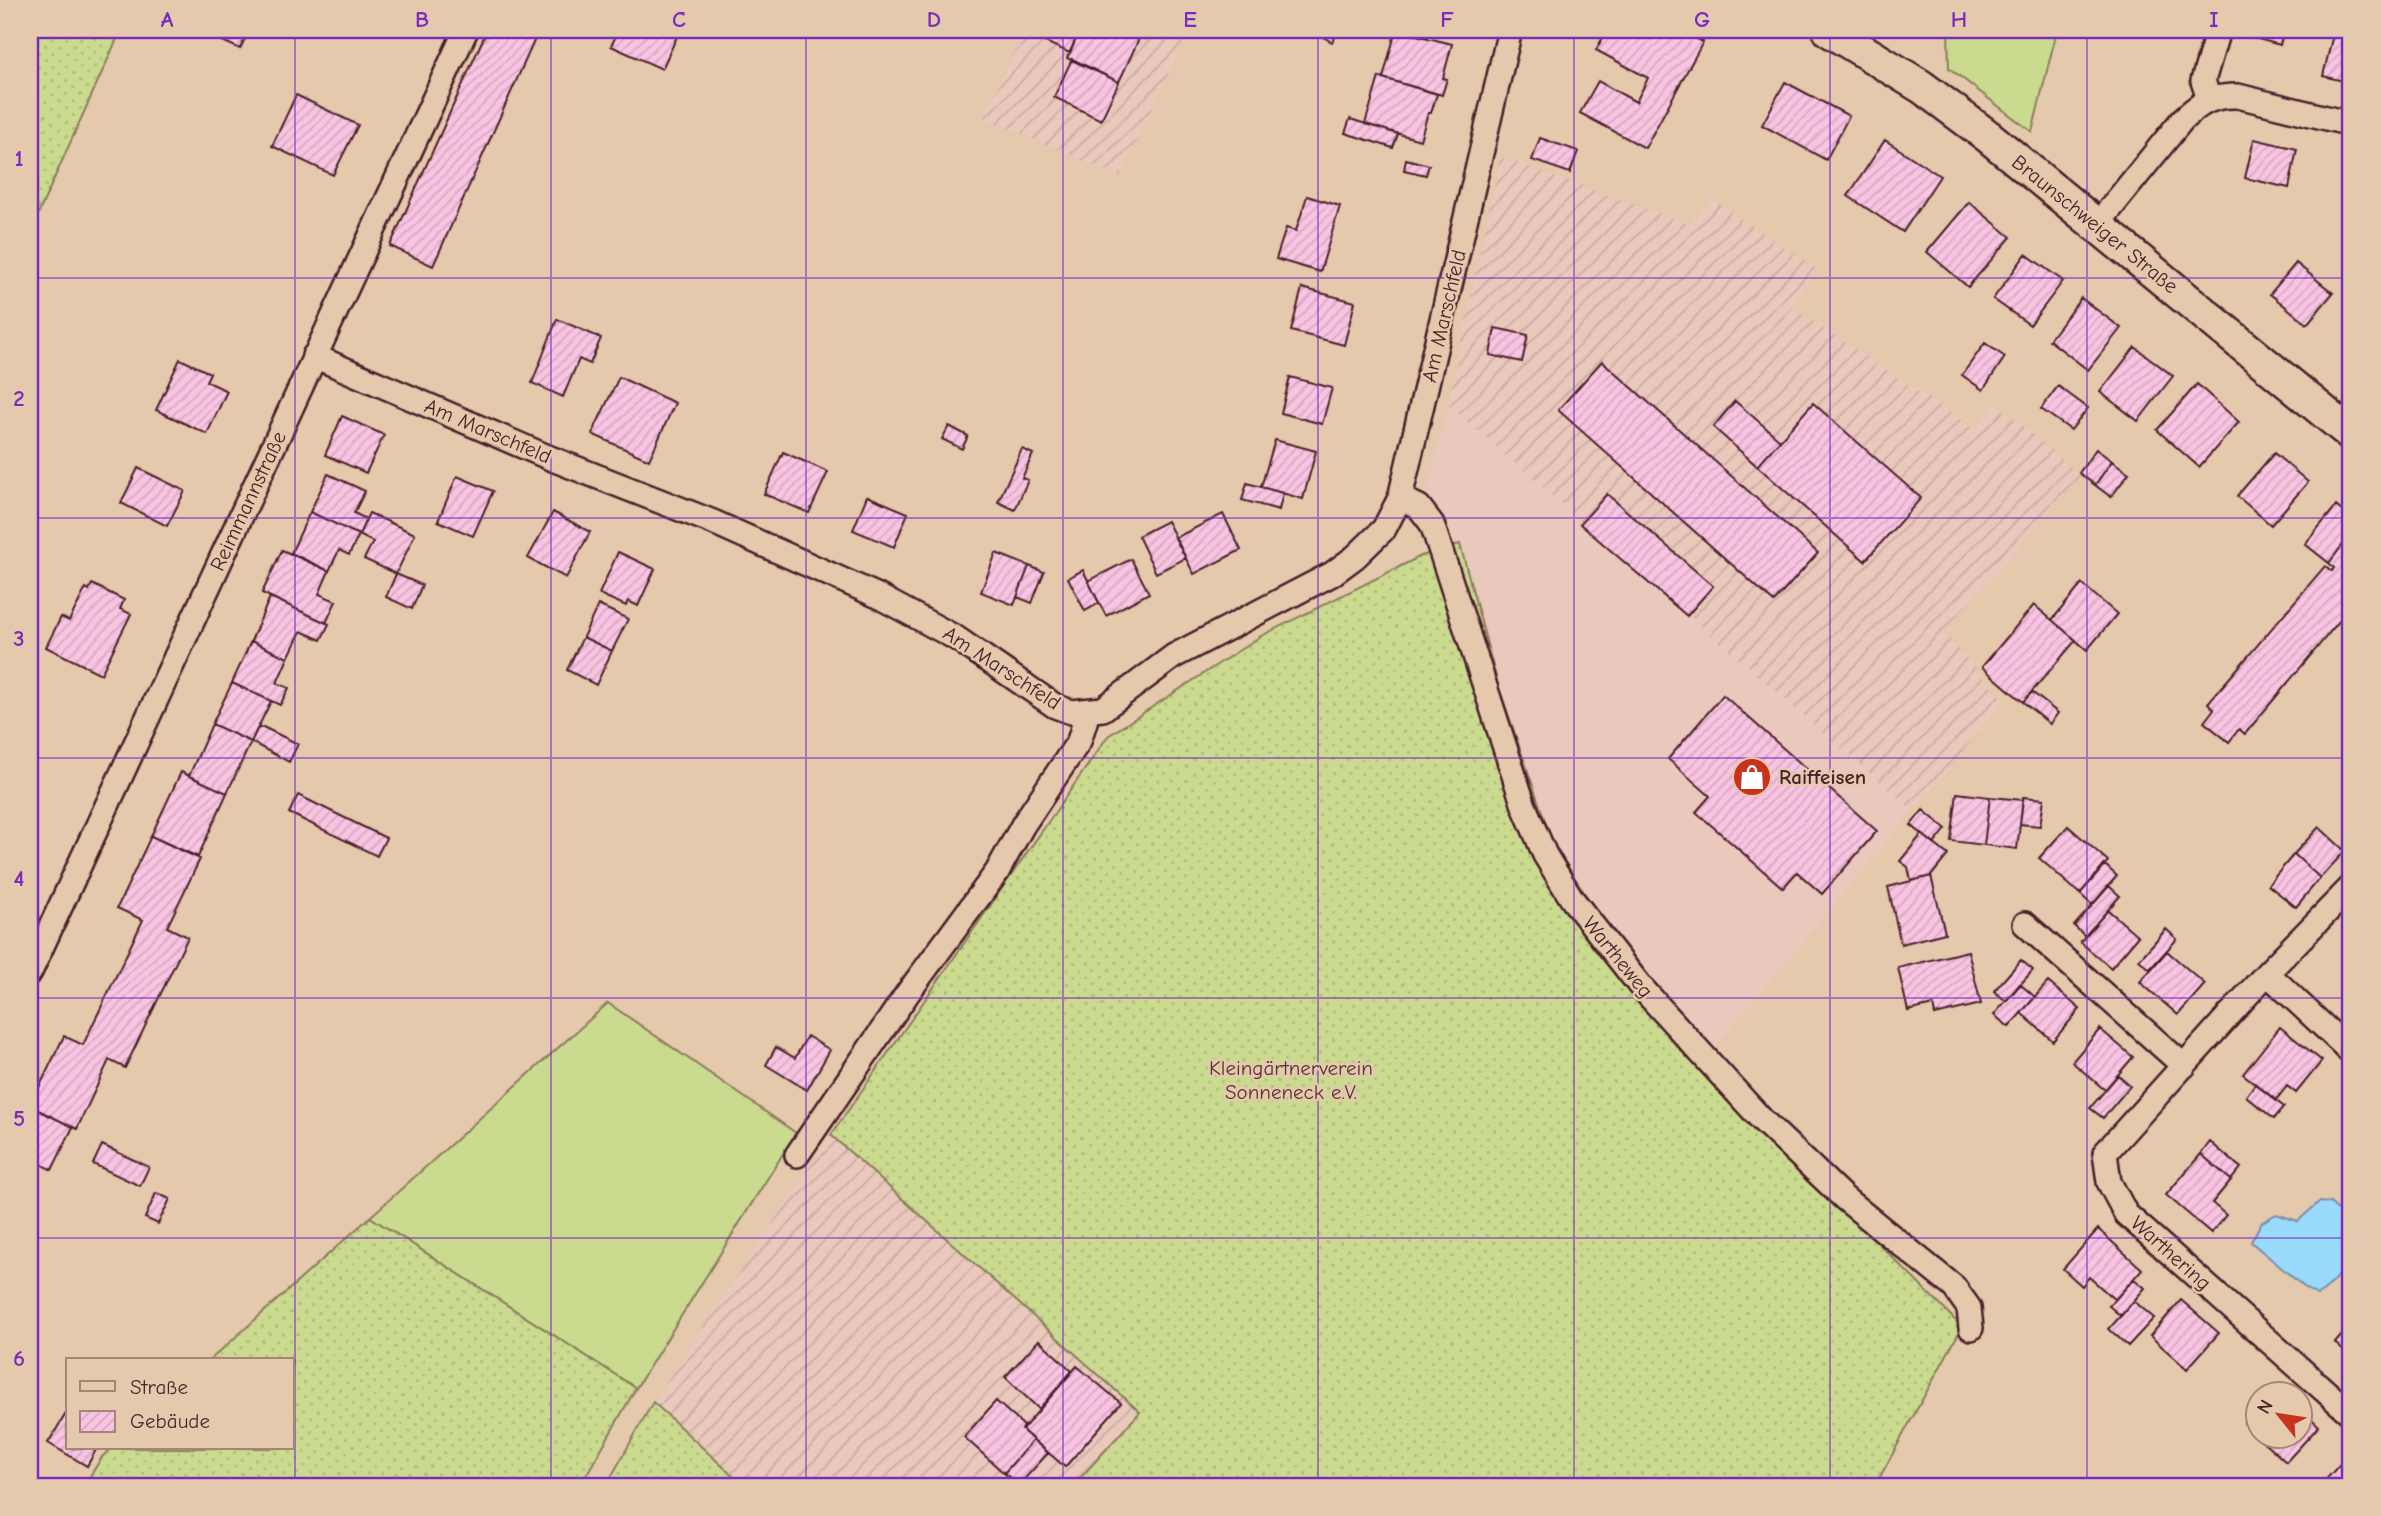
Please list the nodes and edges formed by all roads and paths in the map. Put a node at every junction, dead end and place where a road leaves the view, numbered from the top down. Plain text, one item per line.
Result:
1 (466, 30) edge
2 (1510, 30) edge
3 (1829, 30) edge
4 (2218, 30) edge
5 (2209, 99) junction
6 (2351, 124) edge
7 (2097, 225) junction
8 (314, 356) junction
9 (2351, 434) edge
10 (1400, 498) junction
11 (1088, 712) junction
12 (2351, 887) edge
13 (2025, 924) dead end
14 (30, 972) edge
15 (2267, 973) junction
16 (2351, 1052) edge
17 (2183, 1066) junction
18 (797, 1155) dead end
19 (1971, 1328) dead end
20 (2351, 1414) edge

1 - 8 street, Reimmannstraße
2 - 10 street, Am Marschfeld
3 - 7 main road, Braunschweiger Straße
4 - 5 street
5 - 6 street
5 - 7 street
7 - 9 main road, Braunschweiger Straße
8 - 11 street, Am Marschfeld
8 - 14 street, Reimmannstraße
10 - 11 street, Am Marschfeld
10 - 19 street, Wartheweg
11 - 18 street
12 - 15 street, Warthering
13 - 17 street
15 - 16 street
15 - 17 street, Warthering
17 - 20 street, Warthering

